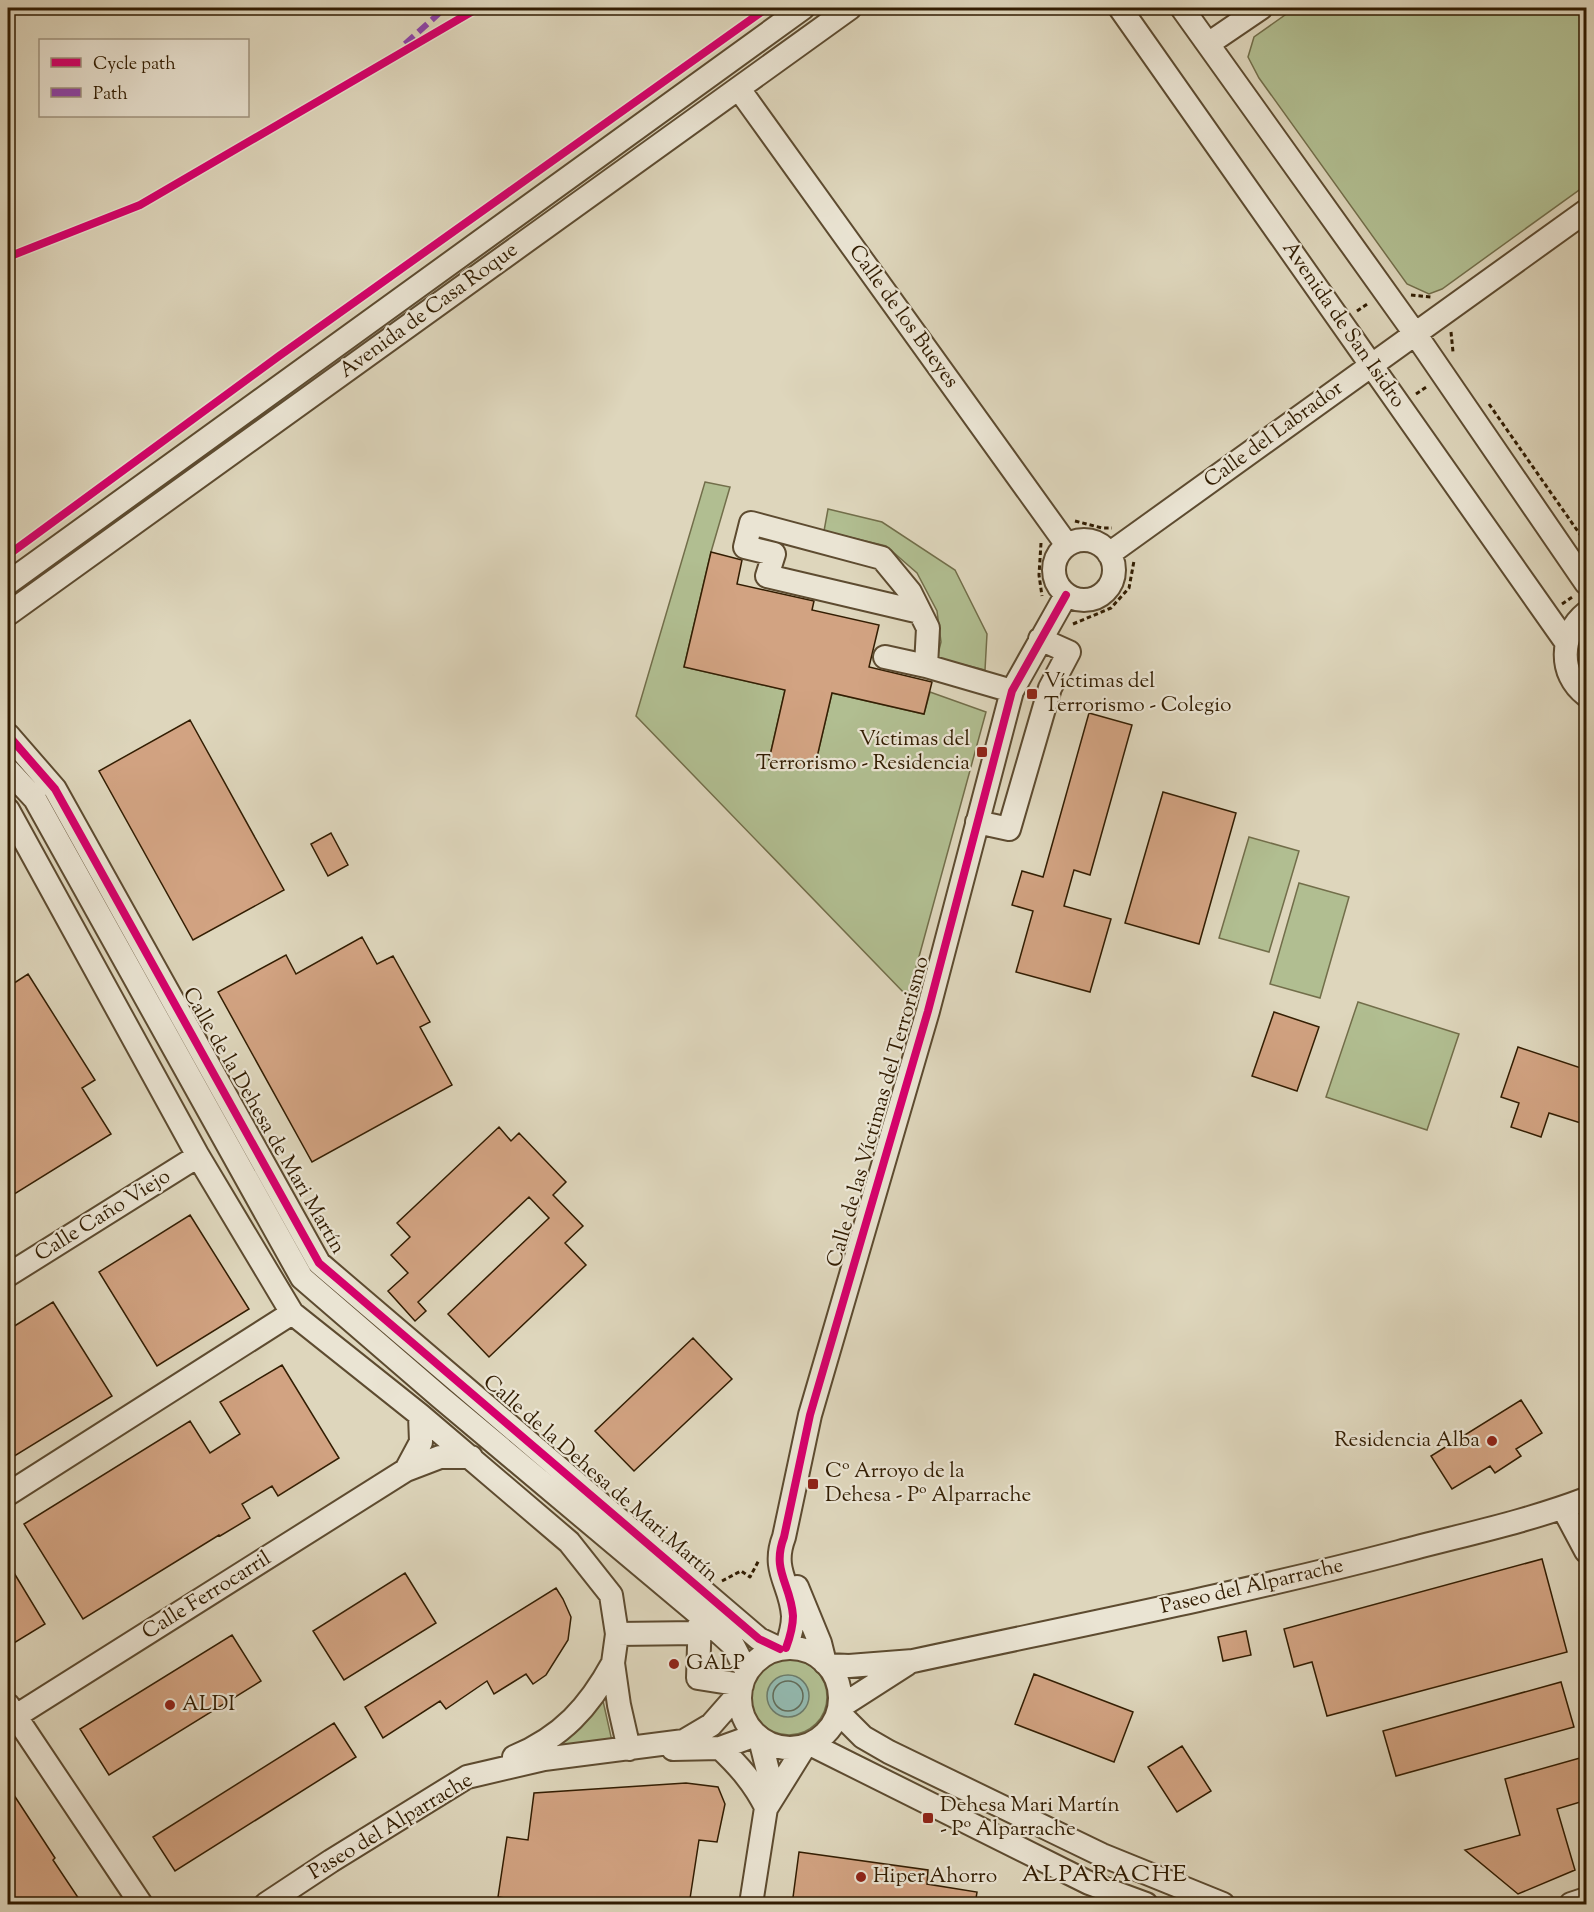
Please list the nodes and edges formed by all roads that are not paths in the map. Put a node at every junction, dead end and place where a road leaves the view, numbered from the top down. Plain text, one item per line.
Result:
1 (802, 8) edge
2 (850, 8) edge
3 (1120, 8) edge
4 (1182, 8) edge
5 (1261, 8) edge
6 (1208, 44) junction
7 (739, 89) junction
8 (1587, 211) edge
9 (1416, 335) junction
10 (1371, 365) junction
11 (1067, 545) junction
12 (1109, 554) junction
13 (8, 583) edge
14 (1587, 583) edge
15 (1066, 595) junction
16 (920, 612) junction
17 (1587, 613) edge
18 (8, 614) edge
19 (1040, 639) junction
20 (1566, 642) junction
21 (885, 657) dead end
22 (926, 666) junction
23 (1012, 692) junction
24 (1587, 695) edge
25 (8, 735) edge
26 (8, 770) edge
27 (8, 810) edge
28 (977, 822) junction
29 (16, 848) edge
30 (198, 1156) junction
31 (8, 1275) edge
32 (292, 1313) junction
33 (420, 1415) junction
34 (471, 1457) junction
35 (406, 1470) junction
36 (8, 1494) edge
37 (1587, 1499) edge
38 (1563, 1508) junction
39 (784, 1537) junction
40 (1587, 1551) edge
41 (699, 1624) junction
42 (617, 1634) junction
43 (783, 1649) junction
44 (913, 1661) junction
45 (614, 1663) junction
46 (827, 1664) junction
47 (743, 1683) junction
48 (839, 1710) junction
49 (10, 1714) edge
50 (758, 1737) junction
51 (808, 1745) junction
52 (720, 1748) junction
53 (629, 1749) junction
54 (466, 1777) junction
55 (766, 1808) junction
56 (1587, 1899) edge
57 (141, 1905) edge
58 (266, 1905) edge
59 (751, 1905) edge
60 (1146, 1905) edge
61 (1223, 1905) edge
62 (1571, 1905) edge

1 - 13 street, Avenida de Casa Roque
2 - 7 street, Avenida de Casa Roque
3 - 10 street, Avenida de San Isidro
4 - 6 street
5 - 6 street
6 - 9 street
7 - 11 street, Calle de los Bueyes
7 - 18 street, Avenida de Casa Roque
8 - 9 street, Calle del Labrador
9 - 10 street, Calle del Labrador
9 - 14 street
10 - 12 street, Calle del Labrador
10 - 20 street, Avenida de San Isidro
11 - 12 street
11 - 15 street
12 - 15 street
15 - 19 street, Calle de las Víctimas del Terrorismo
16 - 16 street
16 - 22 street
17 - 20 street
19 - 23 street, Calle de las Víctimas del Terrorismo
19 - 28 street
20 - 24 street
21 - 22 street
22 - 23 street
23 - 28 street, Calle de las Víctimas del Terrorismo
25 - 43 street, Calle de la Dehesa de Mari Martín
26 - 41 street, Calle de la Dehesa de Mari Martín
27 - 29 street
28 - 39 street, Calle de las Víctimas del Terrorismo
29 - 30 street
30 - 31 street, Calle Caño Viejo
30 - 32 street
32 - 33 street
32 - 36 street
33 - 34 street
33 - 35 street, Calle Ferrocarril
34 - 35 street, Calle Ferrocarril
34 - 42 street
35 - 49 street, Calle Ferrocarril
37 - 38 street, Paseo del Alparrache
38 - 40 street
38 - 44 street, Paseo del Alparrache
39 - 43 street, Calle de las Víctimas del Terrorismo
39 - 46 street, Calle de las Víctimas del Terrorismo
41 - 42 street
41 - 47 street, Calle de la Dehesa de Mari Martín
41 - 47 street
42 - 45 street
43 - 46 street
43 - 47 street
44 - 46 street, Paseo del Alparrache
44 - 48 street, Paseo del Alparrache
45 - 53 street
45 - 54 street
46 - 48 street
47 - 50 street
47 - 53 street, Paseo del Alparrache
48 - 51 street
48 - 61 street
49 - 57 street
50 - 51 street
50 - 52 street, Paseo del Alparrache
50 - 55 street
51 - 55 street
51 - 60 street
52 - 53 street, Paseo del Alparrache
52 - 55 street
53 - 54 street, Paseo del Alparrache
54 - 58 street, Paseo del Alparrache
55 - 59 street
56 - 62 street

